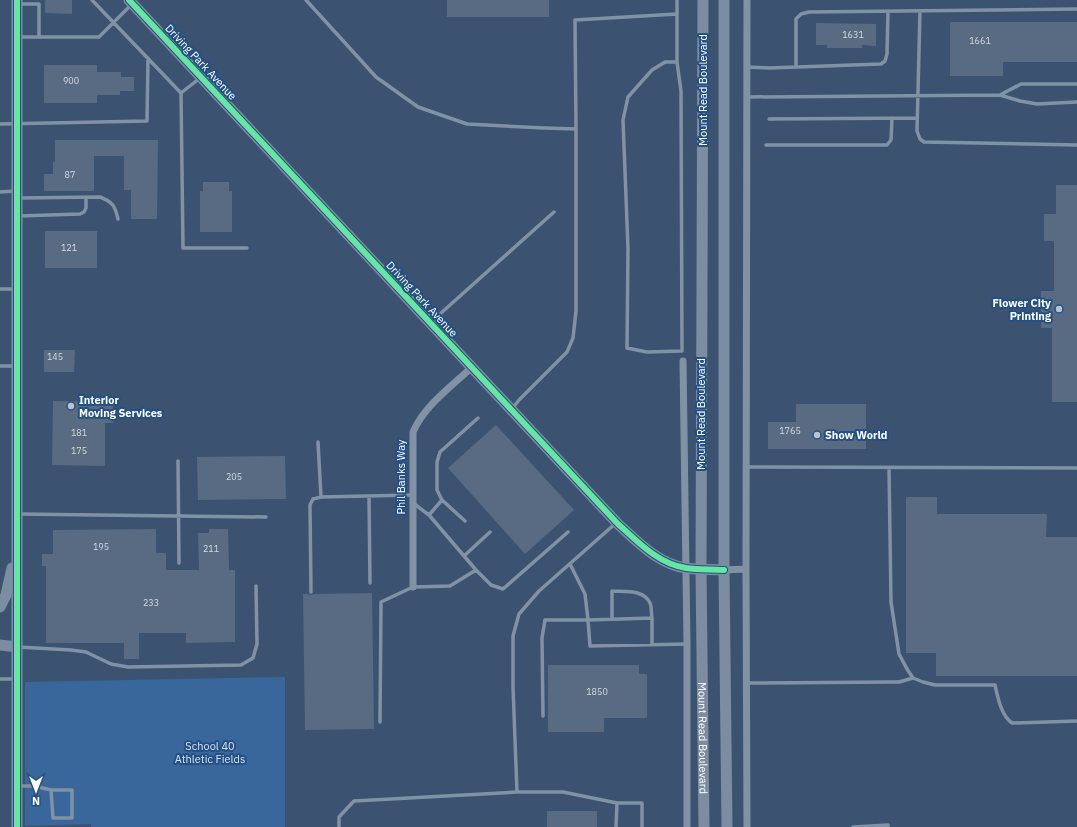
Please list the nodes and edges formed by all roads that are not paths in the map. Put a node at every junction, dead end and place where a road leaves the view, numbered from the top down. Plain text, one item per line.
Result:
1 (92, 0) edge
2 (306, 0) edge
3 (677, 0) edge
4 (703, 0) edge
5 (724, 0) edge
6 (747, 0) edge
7 (16, 2) edge
8 (39, 2) edge
9 (131, 2) edge
10 (1077, 9) edge
11 (920, 11) junction
12 (888, 12) junction
13 (677, 14) junction
14 (113, 22) junction
15 (16, 37) junction
16 (39, 37) junction
17 (148, 58) junction
18 (677, 62) junction
19 (747, 67) junction
20 (796, 67) junction
21 (201, 77) junction
22 (1077, 84) edge
23 (181, 93) junction
24 (1000, 95) junction
25 (918, 96) junction
26 (747, 97) junction
27 (1077, 102) edge
28 (769, 118) dead end
29 (892, 118) junction
30 (917, 118) junction
31 (16, 123) junction
32 (0, 124) edge
33 (576, 129) junction
34 (766, 145) dead end
35 (1077, 145) edge
36 (0, 192) edge
37 (17, 194) junction
38 (86, 197) junction
39 (554, 212) dead end
40 (17, 216) junction
41 (118, 219) dead end
42 (247, 248) dead end
43 (0, 289) edge
44 (17, 289) junction
45 (430, 323) junction
46 (682, 352) junction
47 (683, 361) joint
48 (0, 366) edge
49 (17, 366) junction
50 (472, 368) junction
51 (512, 410) junction
52 (478, 418) dead end
53 (318, 442) dead end
54 (178, 461) dead end
55 (746, 467) junction
56 (889, 468) junction
57 (1077, 468) edge
58 (369, 496) junction
59 (321, 497) junction
60 (412, 499) junction
61 (442, 500) junction
62 (17, 514) junction
63 (428, 515) junction
64 (179, 516) junction
65 (266, 517) dead end
66 (465, 521) dead end
67 (617, 523) junction
68 (490, 532) dead end
69 (568, 532) dead end
70 (17, 540) junction
71 (464, 556) junction
72 (179, 563) dead end
73 (570, 564) junction
74 (685, 568) junction
75 (701, 569) junction
76 (746, 569) junction
77 (476, 570) junction
78 (724, 570) junction
79 (370, 583) dead end
80 (256, 586) dead end
81 (413, 587) junction
82 (311, 592) dead end
83 (0, 607) edge
84 (652, 618) junction
85 (612, 619) junction
86 (588, 620) junction
87 (687, 644) junction
88 (0, 645) edge
89 (652, 645) junction
90 (17, 647) junction
91 (913, 678) junction
92 (0, 679) edge
93 (18, 679) junction
94 (746, 683) junction
95 (542, 716) dead end
96 (1077, 721) edge
97 (380, 722) dead end
98 (17, 786) junction
99 (51, 790) junction
100 (517, 792) junction
101 (617, 803) junction
102 (17, 827) edge
103 (339, 827) edge
104 (616, 827) edge
105 (642, 827) edge
106 (687, 827) edge
107 (704, 827) edge
108 (727, 827) edge
109 (747, 827) edge
110 (853, 827) edge
111 (888, 827) edge

1 - 14 lane
2 - 33 lane
3 - 13 lane
4 - 75 street, Mount Read Boulevard
5 - 78 street, Mount Read Boulevard
6 - 19 street
7 - 8 lane
7 - 15 street
8 - 16 lane
9 - 14 lane
9 - 21 street, Driving Park Avenue
10 - 11 lane
11 - 12 lane
11 - 25 lane
12 - 20 lane
12 - 20 lane
13 - 18 lane
13 - 33 lane
14 - 16 lane
14 - 17 lane
15 - 16 lane
15 - 31 street
17 - 23 lane
17 - 31 lane
18 - 46 lane
18 - 46 lane
19 - 20 lane
19 - 26 street
21 - 23 lane
21 - 45 street, Driving Park Avenue
22 - 24 lane
23 - 42 lane
24 - 25 lane
24 - 27 lane
25 - 26 lane
25 - 30 lane
26 - 55 street
28 - 29 lane
29 - 30 lane
29 - 34 lane
30 - 35 lane
31 - 32 lane
31 - 37 street
33 - 51 lane
36 - 37 lane
37 - 38 lane
37 - 40 street
38 - 40 lane
38 - 41 lane
39 - 45 lane
40 - 44 street
43 - 44 lane
44 - 49 street
45 - 50 street, Driving Park Avenue
46 - 47 lane
47 - 74 street, Mount Read Boulevard
48 - 49 lane
49 - 62 street
50 - 51 street, Driving Park Avenue
50 - 60 street, Phil Banks Way
51 - 67 street, Driving Park Avenue
52 - 61 lane
53 - 59 lane
54 - 64 lane
55 - 56 lane
55 - 76 street
56 - 57 lane
56 - 91 lane
58 - 59 lane
58 - 60 lane
58 - 79 lane
59 - 82 lane
60 - 63 lane
60 - 81 street, Phil Banks Way
61 - 63 lane
61 - 66 lane
62 - 64 lane
62 - 70 street
63 - 71 lane
64 - 65 lane
64 - 72 lane
67 - 73 lane
67 - 74 street, Driving Park Avenue
68 - 71 lane
69 - 77 lane
70 - 83 street
70 - 90 street
71 - 77 lane
73 - 86 lane
73 - 100 lane
74 - 75 street, Driving Park Avenue
74 - 87 street, Mount Read Boulevard
75 - 78 street, Driving Park Avenue
75 - 107 street, Mount Read Boulevard
76 - 78 street, Driving Park Avenue
76 - 94 street
77 - 81 lane
78 - 108 street, Mount Read Boulevard
80 - 90 lane
81 - 97 lane
84 - 85 lane
84 - 85 lane
84 - 89 lane
85 - 86 lane
86 - 89 lane
86 - 95 lane
87 - 89 lane
87 - 106 street, Mount Read Boulevard
88 - 90 street
90 - 93 street
91 - 94 lane
91 - 96 lane
92 - 93 lane
93 - 98 street
94 - 109 street
98 - 99 lane
98 - 102 street
99 - 99 lane
100 - 101 lane
100 - 103 lane
101 - 104 lane
101 - 105 lane
110 - 111 lane

